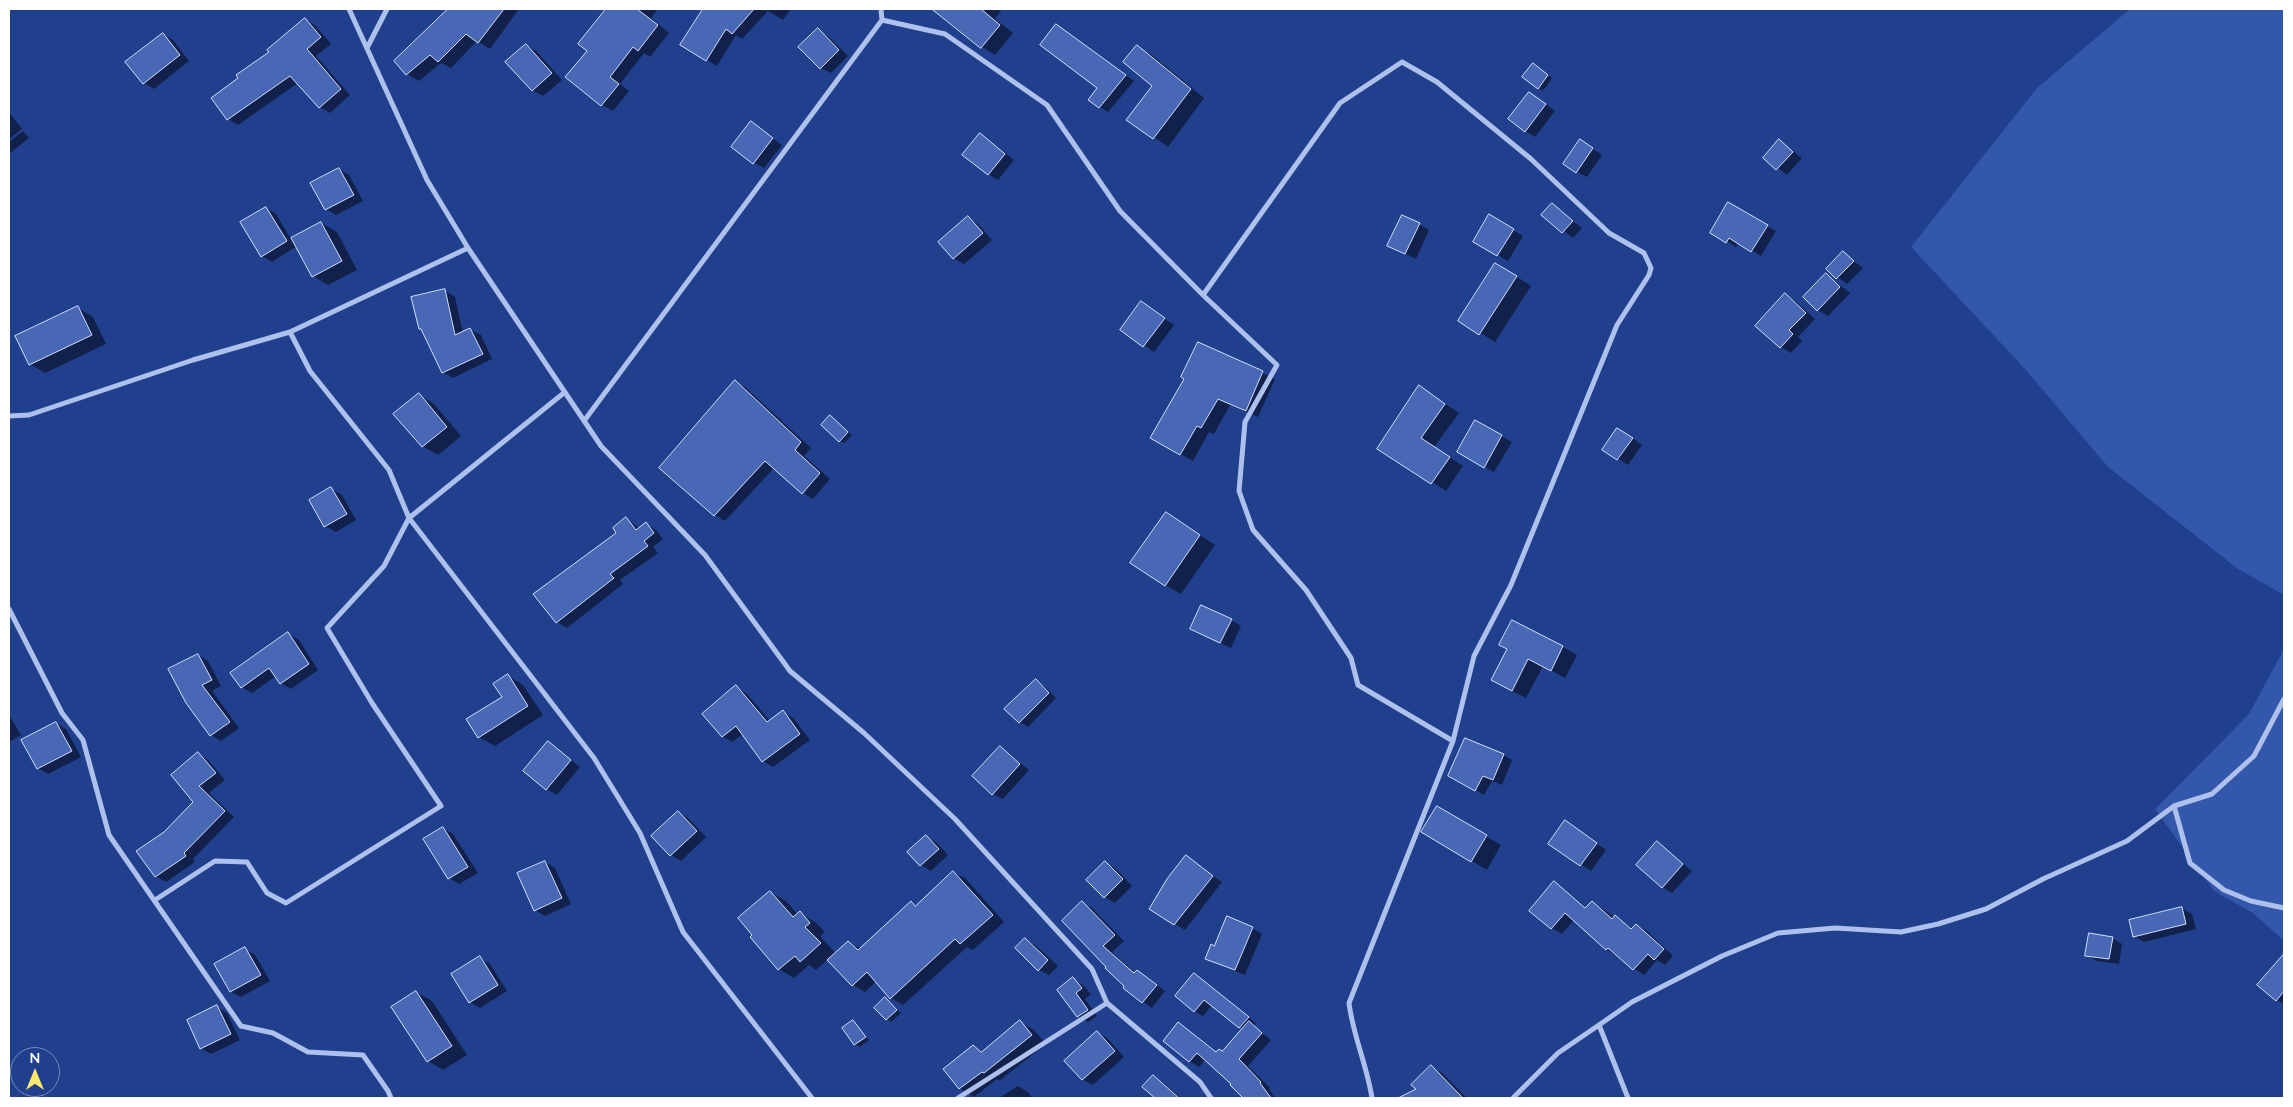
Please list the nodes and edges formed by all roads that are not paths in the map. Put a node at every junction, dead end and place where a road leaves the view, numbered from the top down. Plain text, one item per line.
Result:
1 (349, 9) edge
2 (387, 9) edge
3 (881, 9) edge
4 (882, 20) junction
5 (367, 48) junction
6 (468, 248) junction
7 (1203, 295) junction
8 (290, 332) junction
9 (565, 392) junction
10 (9, 416) edge
11 (584, 421) junction
12 (409, 518) junction
13 (9, 609) edge
14 (2284, 699) edge
15 (1452, 741) junction
16 (2174, 806) junction
17 (155, 900) junction
18 (2284, 908) edge
19 (1107, 1003) junction
20 (1599, 1025) junction
21 (965, 1097) edge
22 (390, 1098) edge
23 (812, 1098) edge
24 (958, 1098) edge
25 (1210, 1098) edge
26 (1372, 1098) edge
27 (1513, 1098) edge
28 (1628, 1098) edge

1 - 5 street
2 - 5 street
3 - 4 street
4 - 7 street
4 - 11 street
5 - 6 street
6 - 8 street
6 - 9 street
7 - 15 street
7 - 15 street
8 - 10 street
8 - 12 street
9 - 11 street
9 - 12 street
11 - 19 street
12 - 17 street
12 - 23 street
13 - 17 street
14 - 16 street
15 - 26 street
16 - 18 street
16 - 20 street
17 - 22 street
19 - 21 street
19 - 25 street
20 - 27 street
20 - 28 street
21 - 24 street

